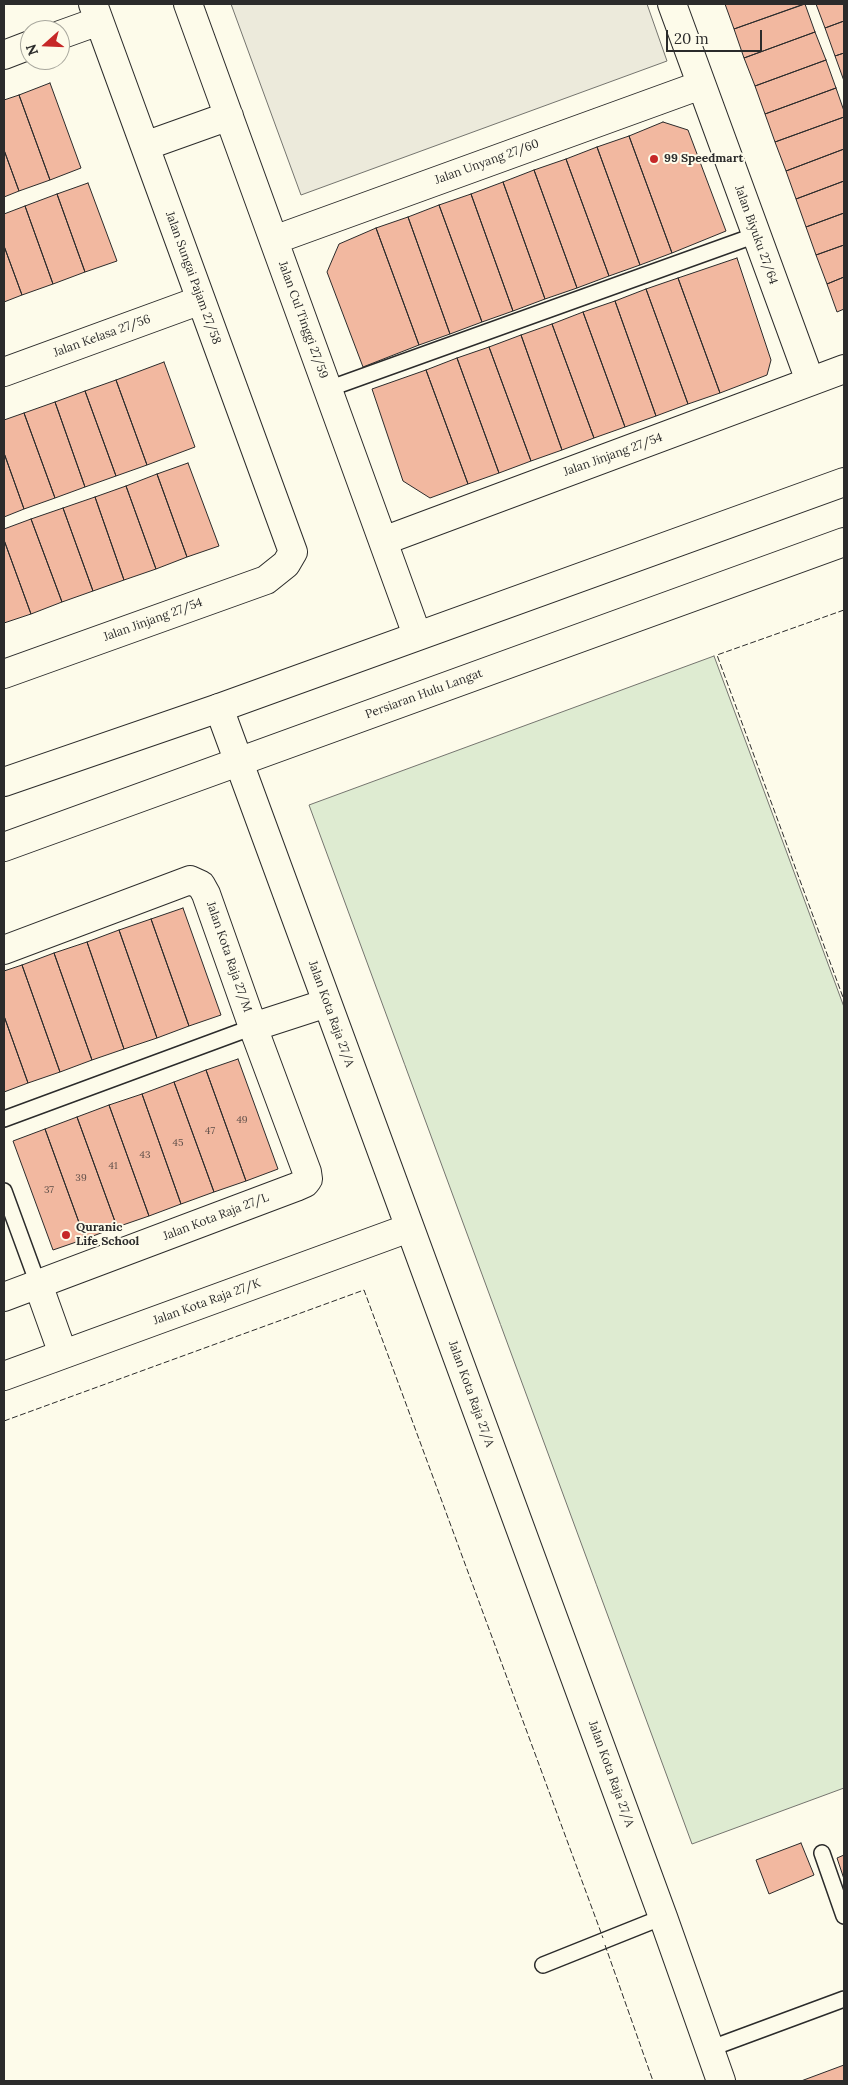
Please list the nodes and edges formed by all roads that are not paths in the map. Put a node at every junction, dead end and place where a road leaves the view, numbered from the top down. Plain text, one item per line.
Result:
1 (188, 4) edge
2 (672, 4) edge
3 (96, 12) edge
4 (70, 29) edge
5 (20, 49) edge
6 (4, 55) edge
7 (701, 85) junction
8 (229, 116) junction
9 (145, 146) junction
10 (756, 235) junction
11 (274, 240) junction
12 (201, 300) junction
13 (844, 369) edge
14 (4, 372) edge
15 (810, 381) junction
16 (328, 389) junction
17 (844, 482) edge
18 (383, 541) junction
19 (844, 542) edge
20 (293, 552) joint
21 (417, 635) junction
22 (4, 674) edge
23 (219, 708) junction
24 (239, 761) junction
25 (4, 782) edge
26 (4, 847) edge
27 (4, 950) edge
28 (327, 1003) junction
29 (253, 1028) junction
30 (4, 1119) edge
31 (308, 1172) joint
32 (4, 1191) edge
33 (409, 1228) junction
34 (38, 1284) junction
35 (4, 1297) edge
36 (63, 1354) junction
37 (4, 1376) edge
38 (822, 1853) dead end
39 (844, 1916) edge
40 (663, 1917) junction
41 (543, 1965) dead end
42 (844, 1999) edge
43 (709, 2049) junction
44 (721, 2081) edge

1 - 8 street, Jalan Cul Tinggi 27/59
2 - 7 street, Jalan Biyuku 27/64
3 - 4 street
3 - 9 street, Jalan Sungai Pajam 27/58
5 - 6 street
7 - 10 street, Jalan Biyuku 27/64
7 - 11 street, Jalan Unyang 27/60
8 - 9 street
8 - 11 street, Jalan Cul Tinggi 27/59
9 - 12 street, Jalan Sungai Pajam 27/58
10 - 15 street, Jalan Biyuku 27/64
10 - 16 lane
11 - 16 street, Jalan Cul Tinggi 27/59
12 - 14 street, Jalan Kelasa 27/56
12 - 20 street, Jalan Sungai Pajam 27/58
13 - 15 street, Jalan Jinjang 27/54
15 - 18 street, Jalan Jinjang 27/54
16 - 18 street, Jalan Cul Tinggi 27/59
17 - 21 street
18 - 21 street, Jalan Cul Tinggi 27/59
19 - 24 street, Persiaran Hulu Langat
20 - 22 street, Jalan Jinjang 27/54
21 - 23 street
23 - 24 street, Jalan Kota Raja 27/A
23 - 25 street
24 - 26 street, Persiaran Hulu Langat
24 - 28 street, Jalan Kota Raja 27/A
27 - 29 street, Jalan Kota Raja 27/M
28 - 29 street
28 - 33 street, Jalan Kota Raja 27/A
29 - 30 lane
29 - 31 street, Jalan Kota Raja 27/M
31 - 34 street, Jalan Kota Raja 27/L
32 - 34 lane
33 - 36 street, Jalan Kota Raja 27/K
33 - 40 street, Jalan Kota Raja 27/A
34 - 35 street, Jalan Kota Raja 27/L
34 - 36 street
36 - 37 street, Jalan Kota Raja 27/K
38 - 39 lane
40 - 41 lane
40 - 43 street, Jalan Kota Raja 27/A
42 - 43 lane
43 - 44 street, Jalan Kota Raja 27/A

